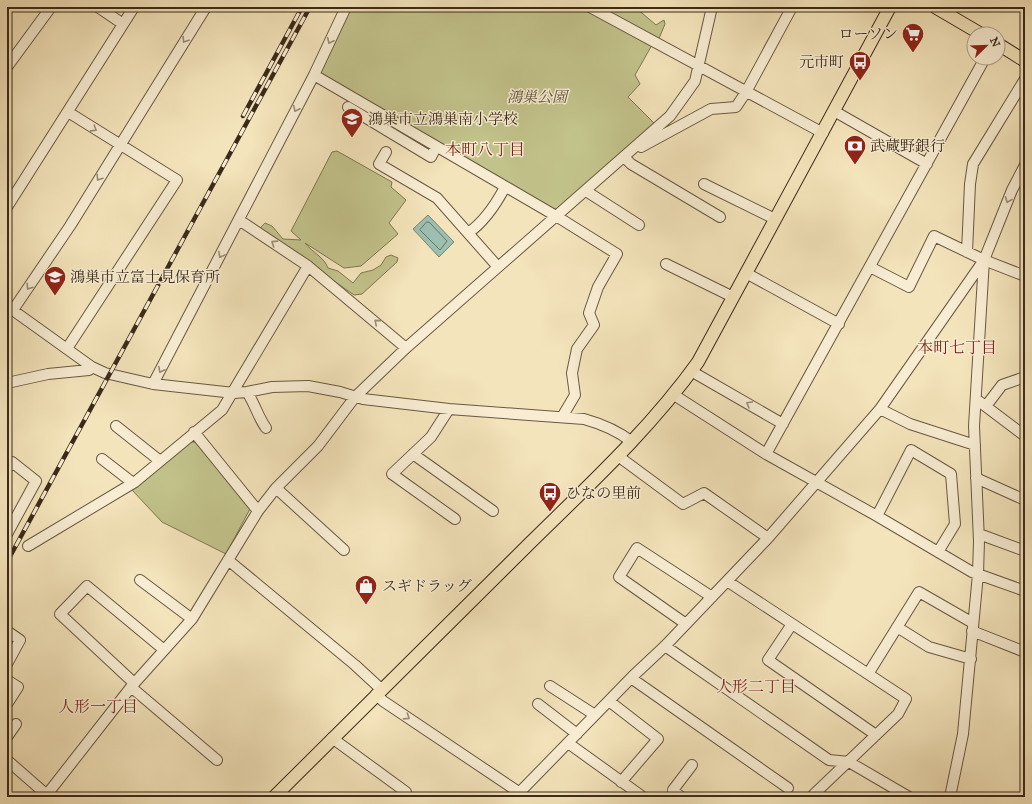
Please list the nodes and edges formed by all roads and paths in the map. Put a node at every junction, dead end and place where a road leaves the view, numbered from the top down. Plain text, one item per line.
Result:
1 (51, 7) edge
2 (98, 7) edge
3 (134, 7) edge
4 (206, 7) edge
5 (346, 7) edge
6 (590, 7) edge
7 (712, 7) edge
8 (792, 7) edge
9 (890, 7) edge
10 (935, 7) edge
11 (123, 24) junction
12 (967, 26) edge
13 (1006, 49) edge
14 (1025, 61) edge
15 (981, 66) edge
16 (7, 67) edge
17 (699, 67) junction
18 (314, 75) junction
19 (1025, 79) edge
20 (746, 92) junction
21 (348, 107) dead end
22 (834, 111) junction
23 (68, 112) junction
24 (823, 133) junction
25 (121, 145) junction
26 (436, 147) junction
27 (386, 152) dead end
28 (628, 154) junction
29 (927, 164) junction
30 (1025, 165) edge
31 (704, 184) dead end
32 (505, 187) junction
33 (586, 191) junction
34 (7, 207) edge
35 (556, 216) junction
36 (720, 216) dead end
37 (775, 219) junction
38 (239, 220) junction
39 (640, 225) dead end
40 (468, 233) junction
41 (967, 252) junction
42 (984, 260) junction
43 (666, 264) dead end
44 (308, 266) junction
45 (498, 267) junction
46 (870, 267) junction
47 (746, 273) junction
48 (1025, 276) edge
49 (733, 297) junction
50 (10, 308) edge
51 (839, 324) junction
52 (68, 347) junction
53 (406, 348) junction
54 (92, 367) junction
55 (691, 371) junction
56 (1025, 377) edge
57 (7, 383) edge
58 (153, 384) junction
59 (247, 392) junction
60 (234, 393) junction
61 (674, 395) junction
62 (356, 397) junction
63 (976, 399) junction
64 (986, 406) junction
65 (449, 409) junction
66 (880, 409) junction
67 (562, 417) junction
68 (783, 424) junction
69 (116, 426) dead end
70 (266, 428) dead end
71 (194, 432) junction
72 (1025, 436) edge
73 (632, 442) junction
74 (975, 445) junction
75 (413, 454) junction
76 (766, 454) junction
77 (618, 456) junction
78 (102, 459) dead end
79 (160, 461) junction
80 (7, 468) edge
81 (976, 478) junction
82 (133, 483) junction
83 (817, 483) junction
84 (276, 488) junction
85 (1025, 500) edge
86 (258, 511) junction
87 (493, 511) dead end
88 (877, 516) junction
89 (455, 519) dead end
90 (10, 521) edge
91 (7, 534) edge
92 (979, 534) junction
93 (768, 538) junction
94 (28, 546) dead end
95 (344, 550) dead end
96 (1025, 551) edge
97 (938, 552) junction
98 (228, 560) junction
99 (978, 574) junction
100 (140, 580) dead end
101 (727, 581) junction
102 (1025, 591) edge
103 (712, 597) junction
104 (192, 619) junction
105 (686, 624) junction
106 (792, 624) junction
107 (897, 627) junction
108 (973, 627) junction
109 (7, 630) edge
110 (665, 646) junction
111 (163, 650) junction
112 (1025, 652) edge
113 (971, 659) junction
114 (7, 664) edge
115 (868, 674) junction
116 (631, 678) junction
117 (7, 680) edge
118 (132, 685) junction
119 (550, 686) dead end
120 (378, 692) junction
121 (609, 701) junction
122 (7, 704) edge
123 (538, 704) dead end
124 (595, 715) junction
125 (16, 724) dead end
126 (577, 734) junction
127 (876, 735) junction
128 (7, 737) edge
129 (332, 738) junction
130 (568, 743) junction
131 (7, 760) edge
132 (217, 760) dead end
133 (848, 762) junction
134 (692, 765) dead end
135 (622, 782) junction
136 (788, 788) dead end
137 (406, 792) dead end
138 (46, 796) edge
139 (520, 796) edge
140 (274, 797) edge
141 (643, 797) edge
142 (681, 797) edge
143 (811, 797) edge
144 (909, 797) edge
145 (950, 797) edge

1 - 16 street
2 - 11 street
3 - 11 street
4 -> 25 street
5 -> 18 street
6 - 17 street
7 - 17 street
8 - 20 street
9 - 22 main road
10 - 12 main road
11 - 23 street
13 - 14 main road
15 - 29 street
17 - 20 street
17 - 28 street
18 - 26 street
18 -> 38 street
19 - 41 street
20 - 24 street
20 - 28 street
21 - 26 street
22 - 24 main road
22 - 29 street
23 -> 25 street
23 - 34 street
24 - 37 main road
25 -> 50 street
25 - 52 street
26 - 32 street
27 - 40 street
28 - 33 street
28 - 36 street
29 - 46 street
30 -> 42 street
31 - 37 street
32 - 35 street
32 - 40 street
33 - 35 street
33 - 39 street
35 - 45 street
35 - 67 street
37 - 47 main road
44 -> 38 street
38 -> 58 street
40 - 45 street
41 - 42 street
41 - 46 street
42 - 48 street
42 - 63 street
42 - 66 street
43 - 49 street
53 -> 44 street
44 - 60 street
45 - 53 street
46 - 51 street
47 - 49 main road
47 - 51 street
49 - 55 main road
50 - 52 street
51 - 68 street
52 - 54 street
53 - 62 street
54 - 57 street
54 - 58 street
55 - 61 main road
68 -> 55 street
56 - 64 street
58 - 60 street
59 - 60 street
59 - 62 street
59 - 70 street
60 - 71 street
61 - 73 main road
61 - 76 street
62 - 65 street
62 - 84 street
63 - 64 street
63 - 74 street
64 - 72 street
65 - 67 street
65 - 75 street
66 - 74 street
66 - 83 street
67 - 73 street
68 - 76 street
69 - 79 street
71 - 79 street
71 - 86 street
73 - 77 main road
74 - 81 street
75 - 87 street
75 - 89 street
76 - 83 street
77 - 93 street
77 - 120 main road
78 - 82 street
79 - 82 street
80 - 90 street
81 - 85 street
81 - 92 street
82 - 94 street
83 - 88 street
83 - 93 street
84 - 86 street
84 - 95 street
86 - 98 street
88 - 97 street
88 - 97 street
90 - 91 street
92 - 96 street
92 - 99 street
93 - 101 street
97 - 99 street
98 - 104 street
98 - 120 street
99 - 102 street
99 - 108 street
100 - 104 street
101 - 103 street
101 - 106 street
103 - 105 street
103 - 105 street
104 - 111 street
105 - 110 street
106 - 115 street
106 - 127 street
107 - 108 street
107 - 113 street
107 - 115 street
108 - 112 street
108 - 113 street
109 - 114 street
110 - 116 street
110 - 133 street
111 - 118 street
111 - 118 street
113 - 145 street
115 - 127 street
116 - 121 street
116 - 136 street
117 - 122 street
118 - 132 street
118 - 138 street
119 - 124 street
120 - 129 main road
120 -> 139 street
121 - 124 street
121 - 135 street
123 - 126 street
124 - 126 street
125 - 128 street
126 - 130 street
127 - 133 street
129 - 137 street
129 - 140 main road
130 - 135 street
130 - 139 street
131 - 138 street
133 - 143 street
133 - 144 street
134 - 142 street
135 - 141 street

